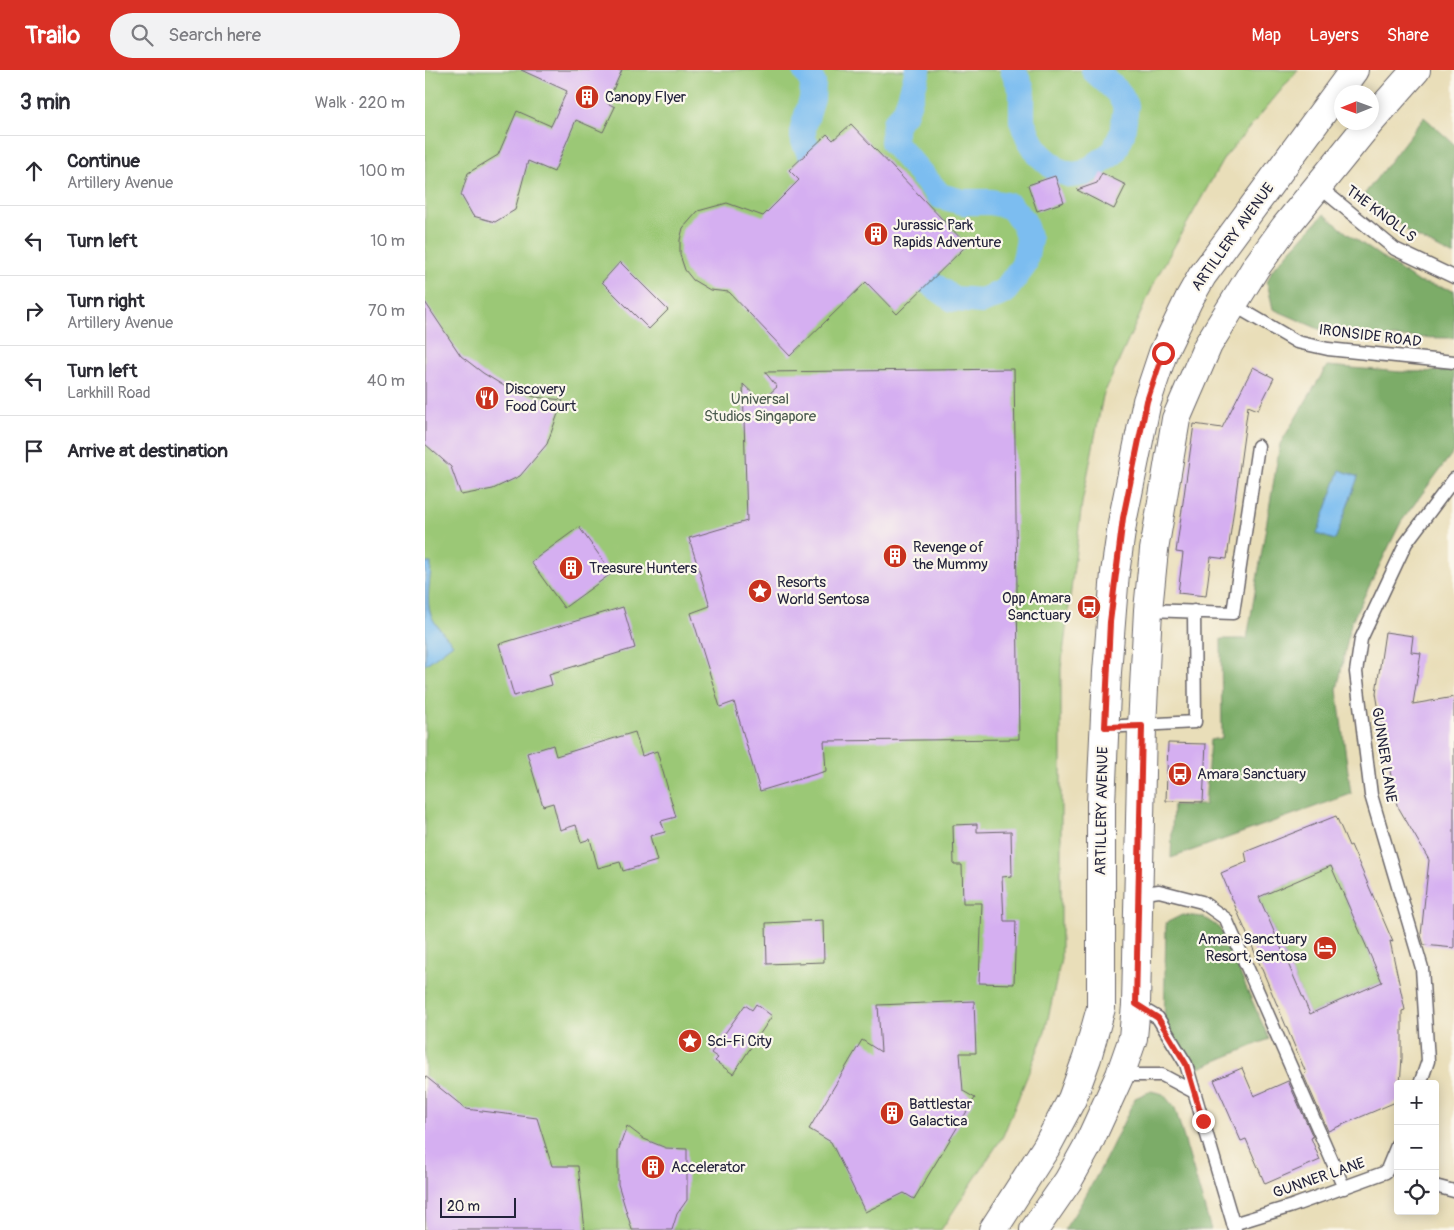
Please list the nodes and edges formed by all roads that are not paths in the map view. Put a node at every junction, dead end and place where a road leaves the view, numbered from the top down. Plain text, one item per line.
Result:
1 (1354, 70) edge
2 (1416, 70) edge
3 (1379, 113) edge
4 (1364, 130) edge
5 (1318, 186) junction
6 (1454, 277) edge
7 (1232, 304) junction
8 (1454, 362) edge
9 (1258, 446) dead end
10 (1454, 479) edge
11 (1148, 610) junction
12 (1194, 611) junction
13 (1142, 726) junction
14 (1105, 727) junction
15 (1138, 894) junction
16 (1136, 1004) junction
17 (1120, 1075) junction
18 (1421, 1080) edge
19 (1194, 1092) junction
20 (1392, 1174) edge
21 (1439, 1187) edge
22 (1344, 1188) junction
23 (1454, 1191) edge
24 (1234, 1227) edge
25 (993, 1230) edge
26 (1034, 1230) edge

1 - 14 street, ARTILLERY AVENUE
2 - 3 street
4 - 5 street
5 - 6 lane, THE KNOLLS
5 - 7 street
7 - 8 lane, IRONSIDE ROAD
7 - 11 street
9 - 12 lane
10 - 18 lane, GUNNER LANE
11 - 12 lane
11 - 13 street
12 - 13 lane
13 - 14 lane
13 - 15 street
14 - 25 street, ARTILLERY AVENUE
15 - 16 street
15 - 22 lane
16 - 17 street
16 - 19 lane
17 - 19 lane
17 - 26 street
19 - 24 lane
20 - 22 lane, GUNNER LANE
21 - 23 lane
22 - 24 lane, GUNNER LANE

